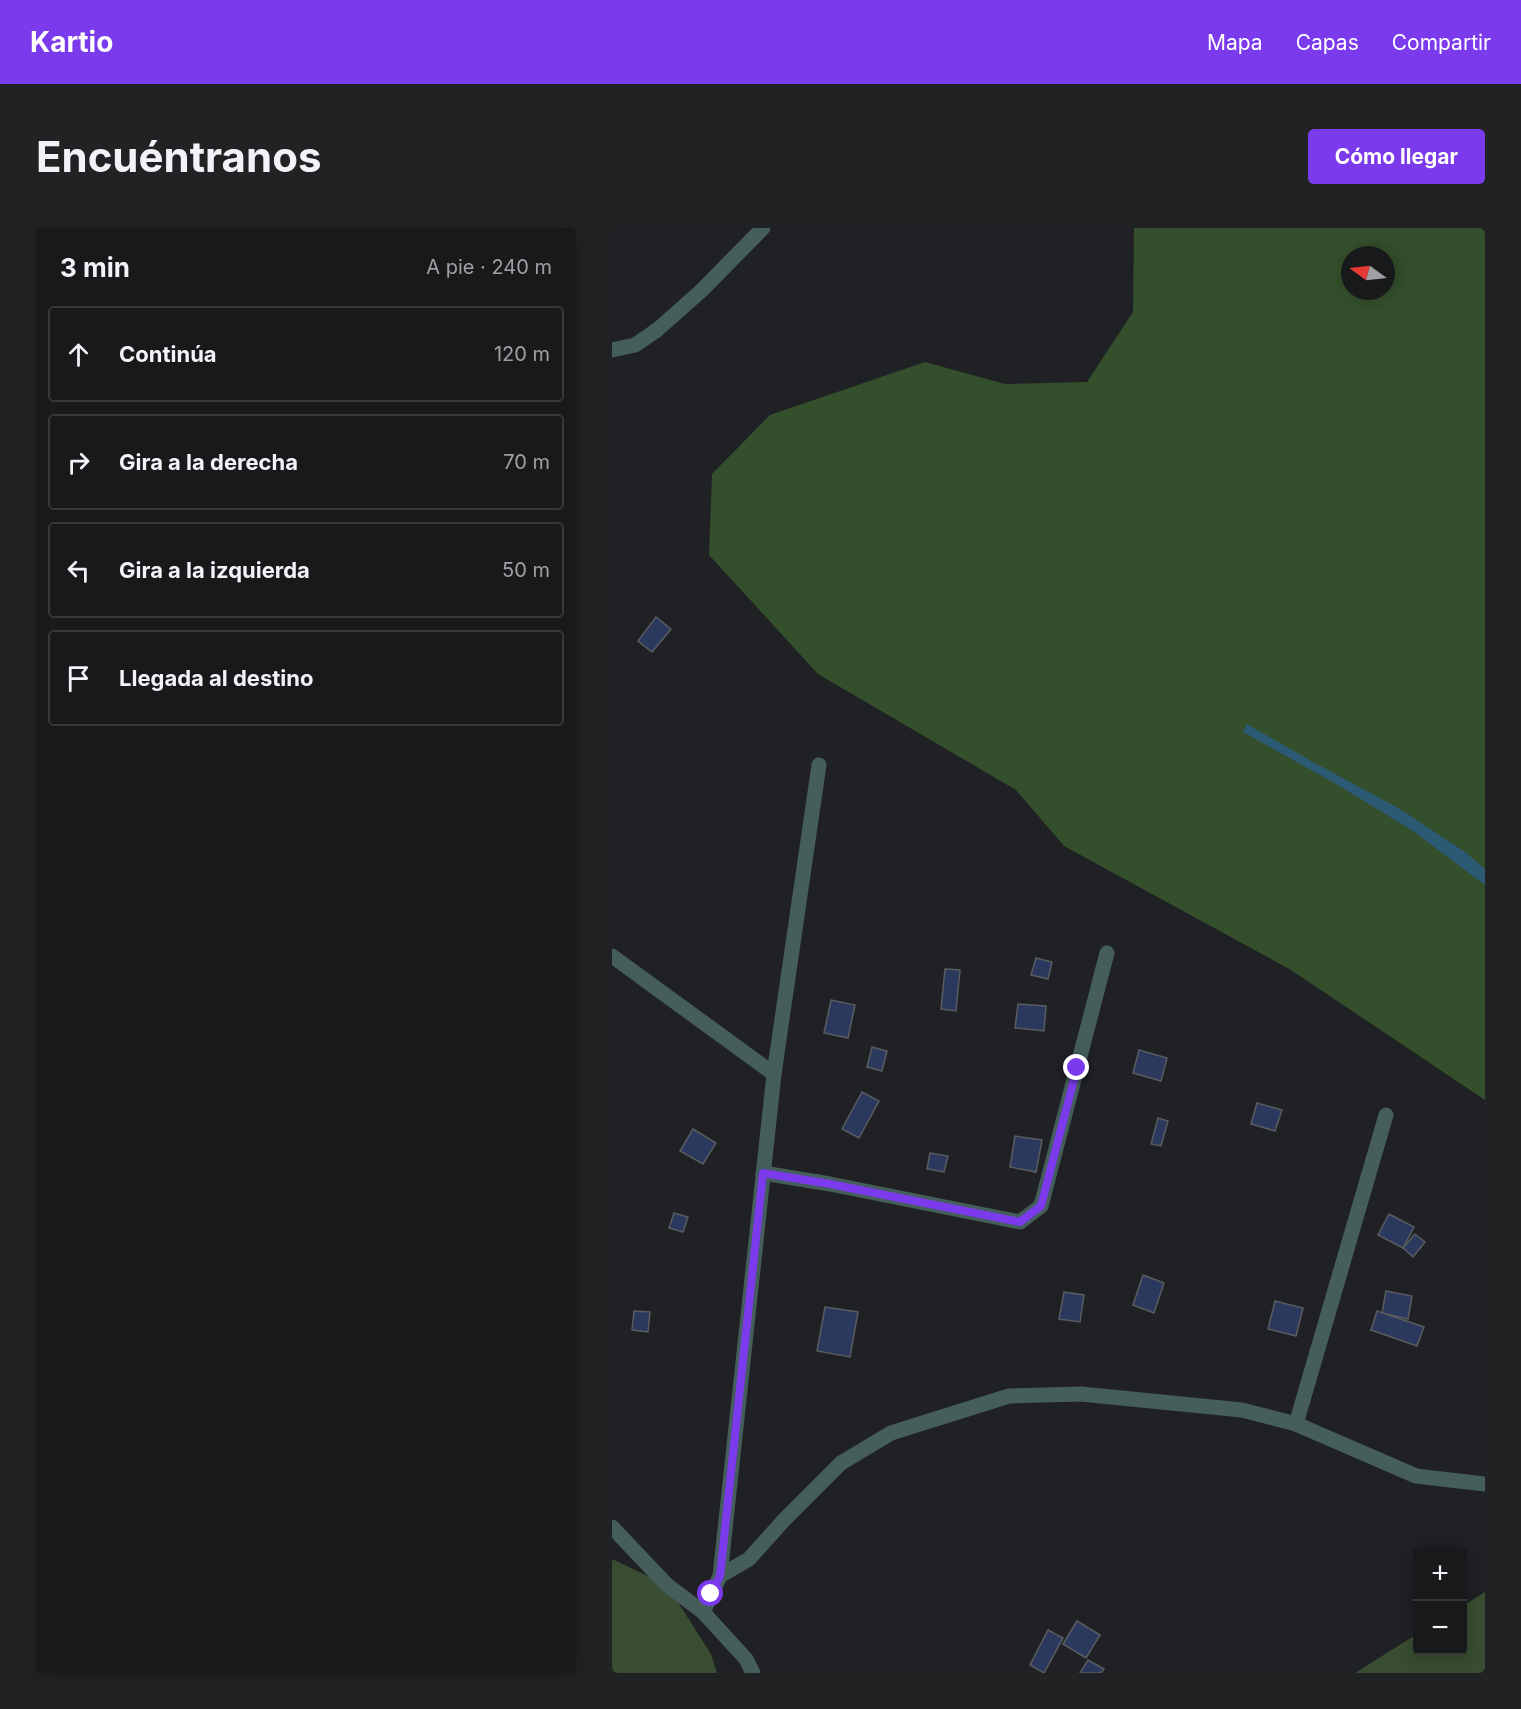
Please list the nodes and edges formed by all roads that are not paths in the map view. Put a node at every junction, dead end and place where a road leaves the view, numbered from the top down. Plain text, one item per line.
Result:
1 (763, 228) edge
2 (612, 350) edge
3 (819, 765) dead end
4 (1107, 953) dead end
5 (612, 956) edge
6 (774, 1074) junction
7 (1386, 1115) dead end
8 (763, 1173) junction
9 (1296, 1424) junction
10 (1485, 1484) edge
11 (612, 1527) edge
12 (720, 1576) junction
13 (703, 1612) junction
14 (753, 1673) edge

1 - 2 street
3 - 6 street
4 - 8 street
5 - 6 street
6 - 8 street
7 - 9 street
8 - 12 street
9 - 10 street
9 - 12 street
11 - 13 street
12 - 13 street
13 - 14 street

